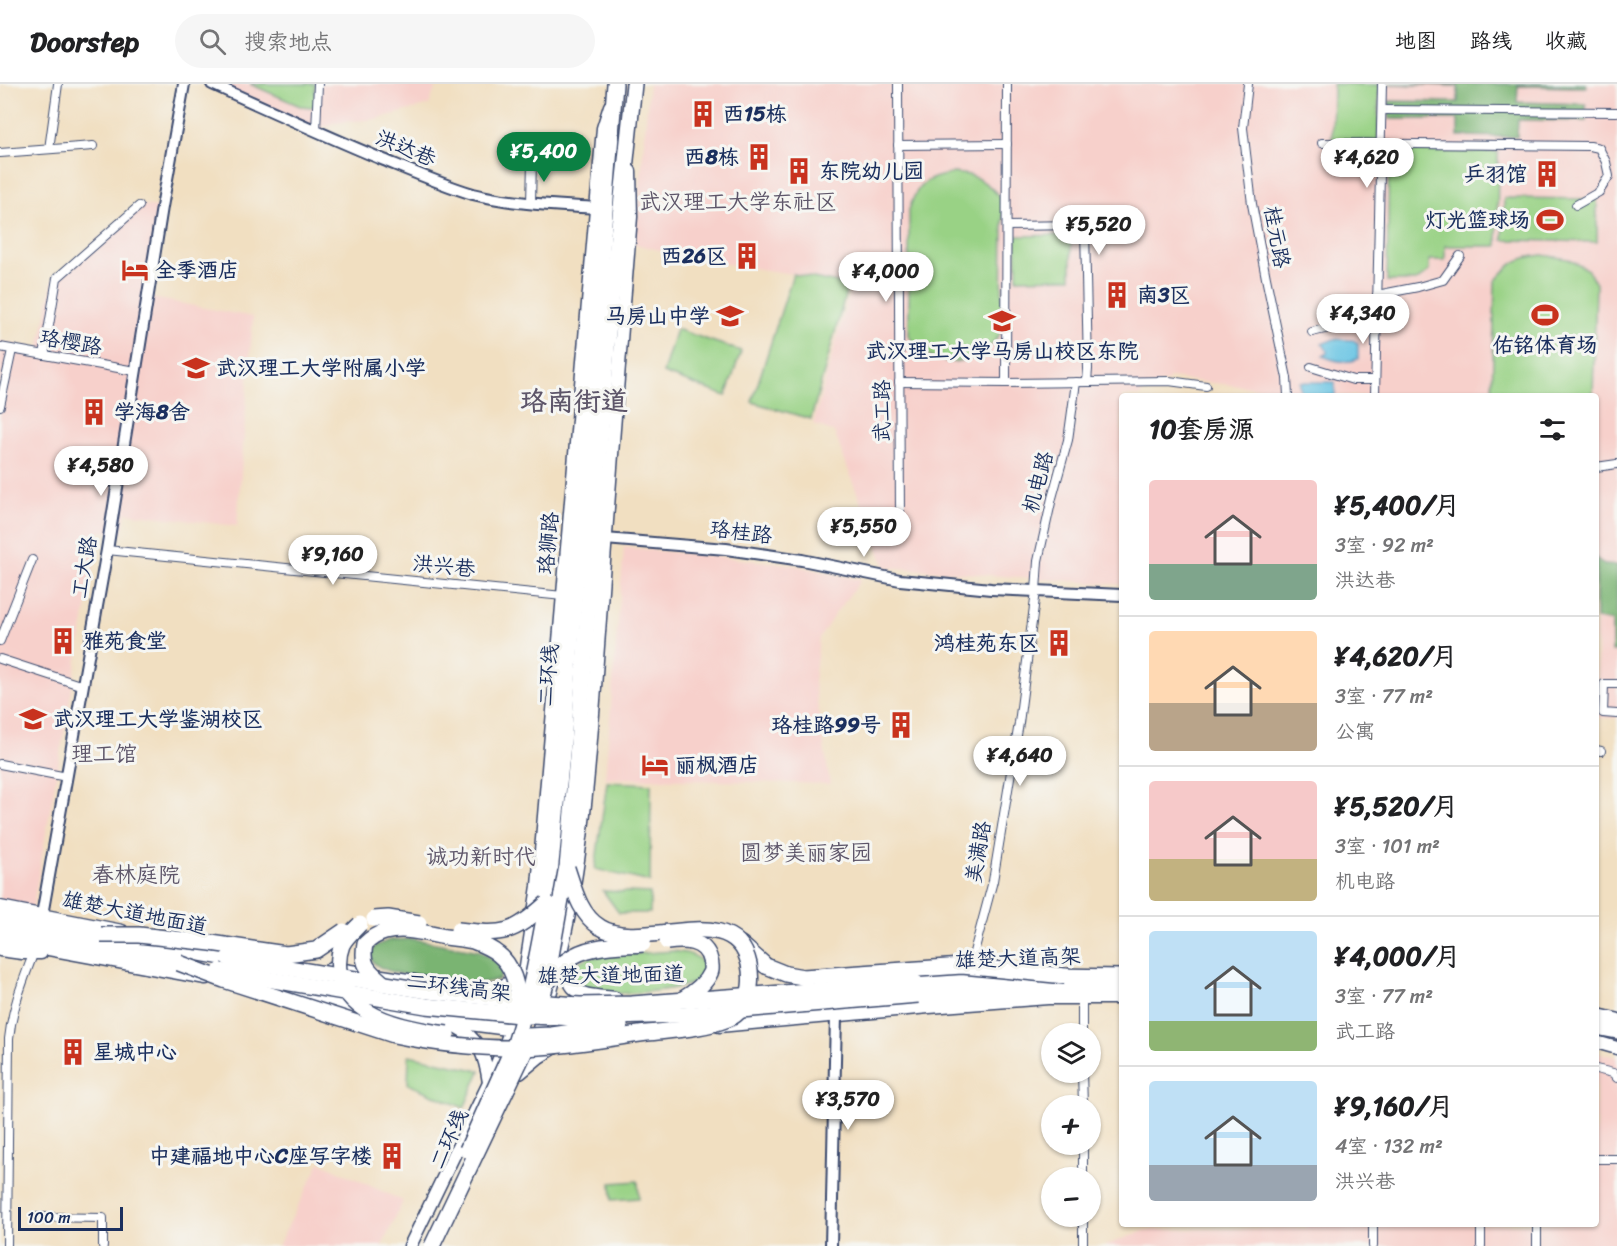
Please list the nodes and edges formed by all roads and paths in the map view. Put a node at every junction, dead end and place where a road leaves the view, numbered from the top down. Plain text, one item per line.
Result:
1 (58, 84) edge
2 (184, 84) edge
3 (212, 84) edge
4 (318, 84) edge
5 (634, 84) edge
6 (898, 84) edge
7 (1007, 84) edge
8 (1248, 84) edge
9 (1382, 84) edge
10 (615, 90) edge
11 (1382, 110) junction
12 (1617, 112) edge
13 (316, 131) junction
14 (630, 140) junction
15 (1322, 143) dead end
16 (1007, 144) junction
17 (1381, 144) junction
18 (898, 145) junction
19 (93, 146) dead end
20 (49, 149) junction
21 (0, 153) edge
22 (532, 161) dead end
23 (531, 203) junction
24 (1576, 205) dead end
25 (139, 206) dead end
26 (596, 208) junction
27 (1007, 225) junction
28 (1460, 256) dead end
29 (1377, 295) junction
30 (1377, 322) junction
31 (1312, 332) dead end
32 (0, 347) edge
33 (12, 350) junction
34 (44, 355) junction
35 (1311, 367) dead end
36 (135, 371) junction
37 (1375, 380) junction
38 (899, 382) junction
39 (1076, 382) junction
40 (1087, 382) junction
41 (1006, 383) junction
42 (1206, 386) dead end
43 (1288, 393) edge
44 (1375, 393) edge
45 (0, 406) edge
46 (1617, 465) edge
47 (1599, 467) edge
48 (900, 521) dead end
49 (605, 539) junction
50 (107, 550) junction
51 (32, 560) dead end
52 (1036, 591) junction
53 (1119, 595) edge
54 (563, 596) junction
55 (0, 641) edge
56 (0, 660) edge
57 (1617, 684) edge
58 (83, 686) junction
59 (1617, 714) edge
60 (571, 744) junction
61 (0, 764) edge
62 (0, 770) edge
63 (66, 779) junction
64 (567, 868) junction
65 (547, 903) junction
66 (0, 907) edge
67 (570, 910) junction
68 (42, 915) junction
69 (0, 920) edge
70 (360, 924) junction
71 (0, 931) edge
72 (101, 935) junction
73 (0, 940) edge
74 (741, 944) junction
75 (0, 950) edge
76 (35, 950) junction
77 (179, 963) junction
78 (526, 966) junction
79 (1119, 970) edge
80 (967, 973) junction
81 (1065, 976) junction
82 (1119, 977) edge
83 (379, 983) junction
84 (1119, 988) edge
85 (917, 989) junction
86 (476, 990) junction
87 (548, 991) junction
88 (520, 994) junction
89 (615, 998) junction
90 (1082, 998) junction
91 (1119, 998) edge
92 (681, 1008) junction
93 (1599, 1010) edge
94 (1617, 1014) edge
95 (836, 1015) junction
96 (1599, 1017) edge
97 (1617, 1021) edge
98 (449, 1022) junction
99 (1082, 1023) edge
100 (516, 1028) junction
101 (1599, 1028) edge
102 (1617, 1031) edge
103 (538, 1032) junction
104 (585, 1034) junction
105 (1599, 1034) edge
106 (1617, 1039) edge
107 (1599, 1043) edge
108 (1617, 1048) edge
109 (1599, 1070) edge
110 (520, 1073) junction
111 (1617, 1078) edge
112 (489, 1083) junction
113 (1599, 1159) edge
114 (1617, 1159) edge
115 (38, 1217) dead end
116 (1083, 1227) edge
117 (1372, 1227) edge
118 (1481, 1227) edge
119 (1537, 1227) edge
120 (6, 1246) edge
121 (103, 1246) edge
122 (410, 1246) edge
123 (422, 1246) edge
124 (432, 1246) edge
125 (439, 1246) edge
126 (831, 1246) edge
127 (1083, 1246) edge
128 (1372, 1246) edge
129 (1481, 1246) edge
130 (1537, 1246) edge

1 - 20 street
2 - 36 street, 工大路
3 - 13 street, 洪达巷
4 - 13 street
5 - 14 highway, 二环线
6 - 18 street, 武工路
7 - 16 street
8 - 43 street, 桂元路
9 - 11 street
10 - 26 main road, 珞狮路
10 - 60 highway, 二环线
11 - 12 street
11 - 17 street
13 - 23 street, 洪达巷
14 - 49 main road
14 - 60 highway, 二环线
15 - 17 street
16 - 18 street
16 - 27 street
17 - 24 street
17 - 29 street
18 - 38 street, 武工路
19 - 20 street
20 - 21 street
22 - 23 street
23 - 26 street, 洪达巷
25 - 34 street
26 - 54 main road, 珞狮路
27 - 40 street
27 - 41 street
28 - 29 street
29 - 30 street
30 - 31 street
30 - 37 street
32 - 33 street, 珞樱路
33 - 34 street, 珞樱路
33 - 45 street
34 - 36 street, 珞樱路
35 - 37 street
36 - 50 street, 工大路
37 - 44 street
38 - 41 street
38 - 48 street, 武工路
39 - 40 street
39 - 41 street
39 - 52 street, 机电路
40 - 42 street
46 - 47 street
49 - 52 street, 珞桂路
49 - 67 main road
50 - 54 street, 洪兴巷
50 - 58 street, 工大路
51 - 55 street
52 - 53 street, 珞桂路
52 - 80 street, 美满路
54 - 78 main road, 珞狮路
56 - 58 street
57 - 59 street
58 - 63 street, 工大路
60 - 64 highway
60 - 65 highway, 二环线
61 - 63 street
62 - 63 street
63 - 68 street, 工大路
64 - 74 highway, bridge
64 - 87 highway, bridge
65 - 70 highway, bridge
65 - 100 highway, 二环线, bridge
66 - 68 main road, 雄楚大道地面道
67 - 87 main road
67 - 89 main road
68 - 86 main road, 雄楚大道地面道
69 - 72 highway
70 - 72 highway, bridge
70 - 92 highway, bridge
71 - 77 highway, 二环线高架
72 - 83 highway, bridge
73 - 76 main road
74 - 77 highway, bridge
74 - 81 highway, bridge
75 - 76 main road
76 - 98 main road
76 - 120 street
77 - 92 highway, 二环线高架, bridge
78 - 86 main road
78 - 88 main road, 珞狮路
79 - 80 main road, 雄楚大道地面道
80 - 89 main road, 雄楚大道地面道
81 - 82 highway, 雄楚大道高架
81 - 85 highway, 雄楚大道高架, bridge
83 - 92 highway, bridge
83 - 100 highway, bridge
84 - 85 highway, 雄楚大道高架
85 - 92 highway, 二环线高架, bridge
86 - 88 main road, 雄楚大道地面道
87 - 88 main road, 雄楚大道地面道
87 - 89 main road, 雄楚大道地面道
87 - 92 highway, bridge
87 - 103 main road
87 - 124 highway, bridge
88 - 100 main road, 珞狮路
90 - 91 main road
90 - 95 main road
90 - 99 street
93 - 94 main road
95 - 104 main road
95 - 126 street
96 - 97 highway
98 - 100 main road
98 - 112 main road
100 - 103 main road
100 - 112 main road, 珞狮路
100 - 123 highway, 二环线, bridge
101 - 102 highway
103 - 104 main road
103 - 110 main road
104 - 110 main road
105 - 106 main road
107 - 108 main road
109 - 111 street
110 - 125 main road
112 - 122 main road, 珞狮路
113 - 114 street
115 - 121 street
116 - 127 street
117 - 128 street
118 - 129 street
119 - 130 street

